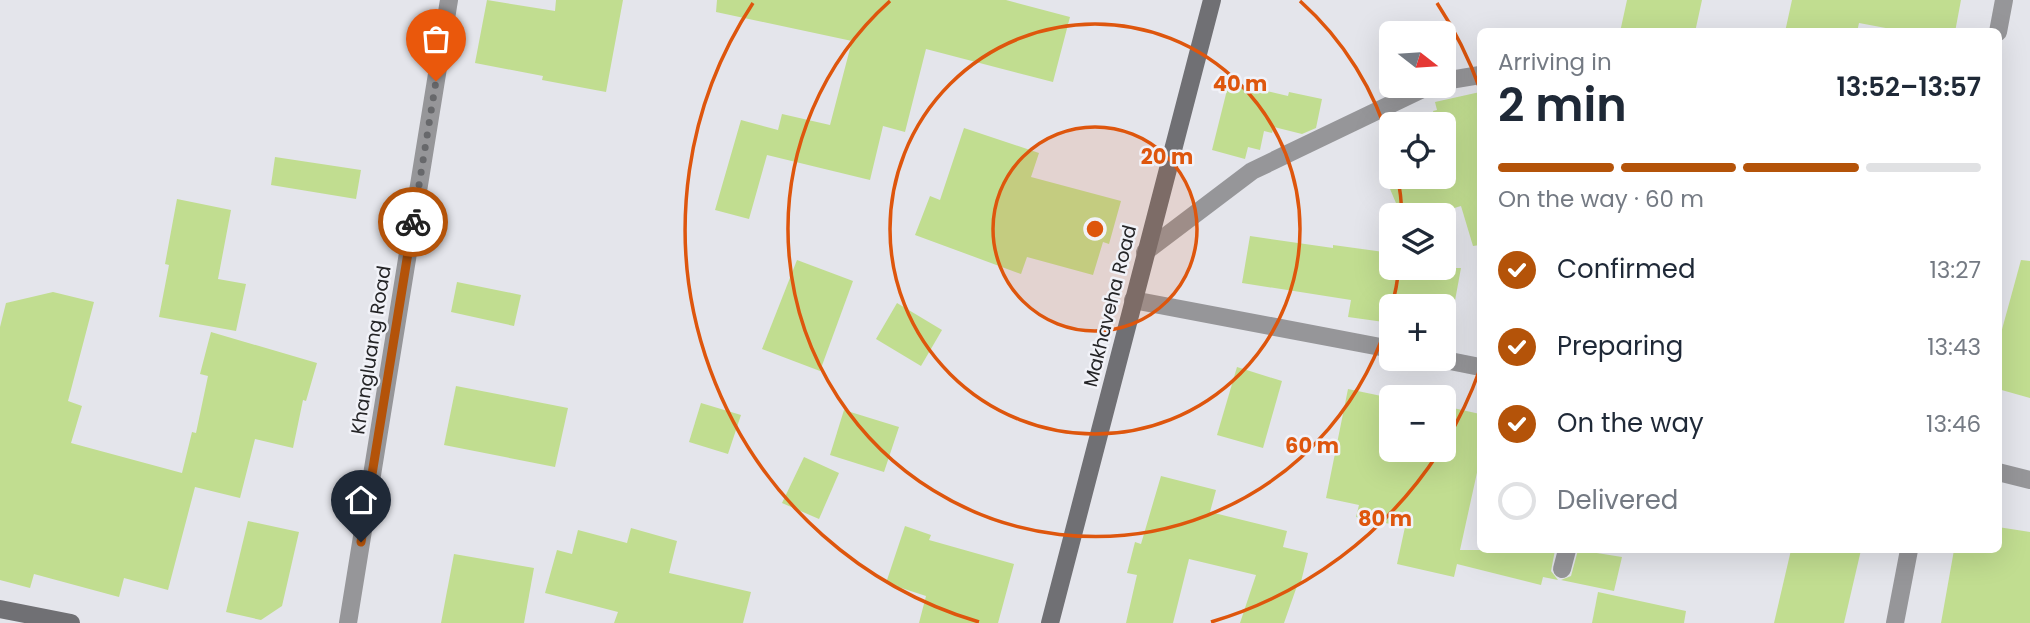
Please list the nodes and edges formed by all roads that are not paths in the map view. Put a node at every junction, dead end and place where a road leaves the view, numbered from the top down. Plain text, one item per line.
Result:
1 (449, 0) edge
2 (1212, 0) edge
3 (2004, 0) edge
4 (1999, 28) edge
5 (1477, 76) edge
6 (1456, 79) edge
7 (1404, 98) edge
8 (1145, 252) junction
9 (1133, 300) junction
10 (1379, 347) edge
11 (1456, 362) edge
12 (1477, 366) edge
13 (2002, 473) edge
14 (2030, 480) edge
15 (1566, 553) edge
16 (1908, 553) edge
17 (1562, 569) dead end
18 (0, 609) edge
19 (48, 621) edge
20 (71, 623) edge
21 (348, 623) edge
22 (1050, 623) edge
23 (1895, 623) edge

1 - 21 street, Khangluang Road
2 - 8 street, Makhaveha Road
3 - 4 street
5 - 6 street
7 - 8 street
8 - 9 street, Makhaveha Road
9 - 10 street
9 - 22 street, Makhaveha Road
11 - 12 street
13 - 14 street
15 - 17 street
16 - 23 street
18 - 19 street
19 - 20 street

